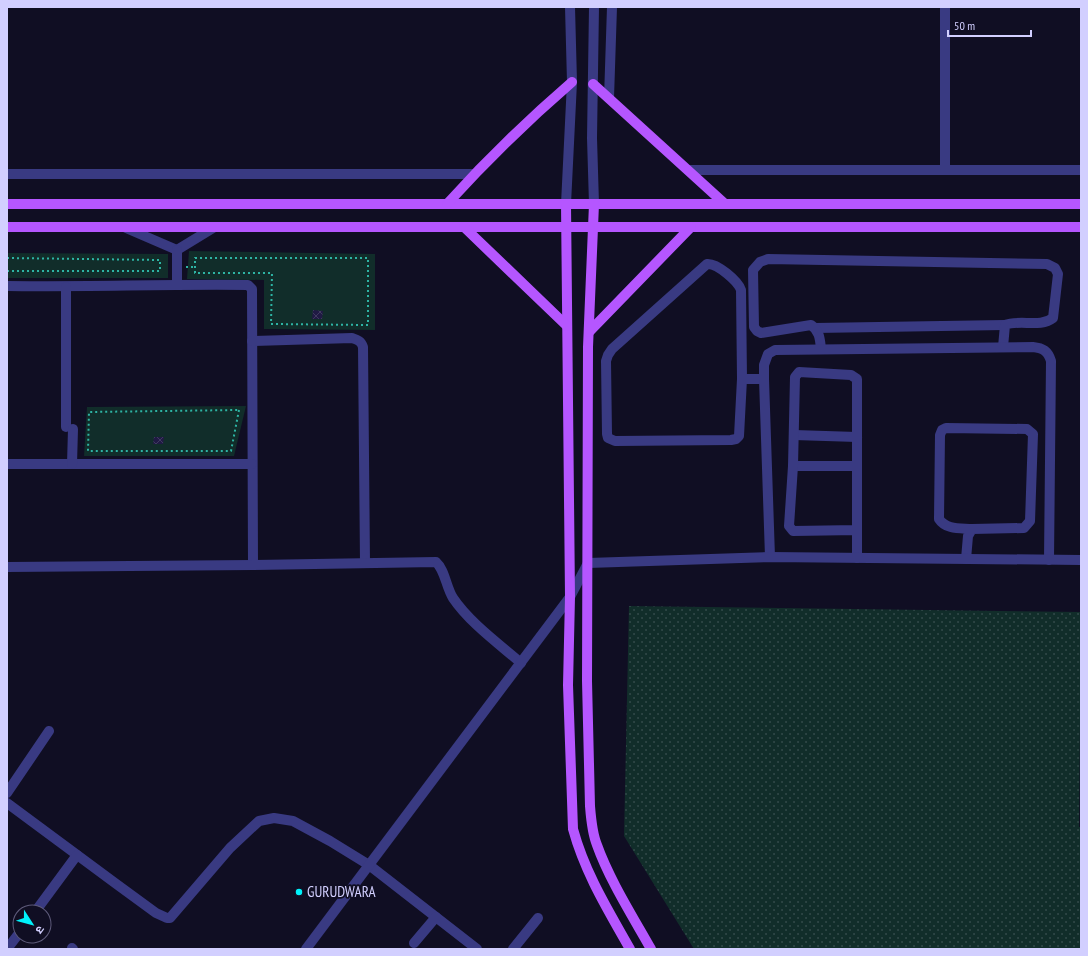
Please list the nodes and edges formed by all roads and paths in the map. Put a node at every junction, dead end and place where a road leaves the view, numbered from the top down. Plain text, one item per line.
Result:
1 (570, 7) edge
2 (594, 7) edge
3 (612, 7) edge
4 (945, 7) edge
5 (572, 82) junction
6 (593, 84) junction
7 (609, 98) junction
8 (945, 169) junction
9 (688, 170) junction
10 (1081, 170) edge
11 (7, 174) edge
12 (474, 174) junction
13 (7, 204) edge
14 (447, 204) junction
15 (566, 204) junction
16 (594, 204) junction
17 (725, 204) junction
18 (1081, 204) edge
19 (464, 227) junction
20 (691, 227) junction
21 (7, 228) edge
22 (126, 228) junction
23 (213, 228) junction
24 (566, 228) junction
25 (592, 228) junction
26 (1081, 228) edge
27 (177, 250) junction
28 (7, 258) edge
29 (7, 271) edge
30 (195, 273) joint
31 (177, 284) junction
32 (7, 286) edge
33 (66, 287) junction
34 (1005, 325) junction
35 (567, 326) junction
36 (815, 328) junction
37 (589, 332) junction
38 (252, 341) junction
39 (1003, 347) junction
40 (821, 349) junction
41 (742, 378) junction
42 (764, 379) junction
43 (239, 410) joint
44 (794, 435) junction
45 (857, 437) junction
46 (7, 464) edge
47 (72, 464) junction
48 (252, 464) junction
49 (793, 466) junction
50 (857, 466) junction
51 (972, 529) junction
52 (857, 530) junction
53 (770, 557) junction
54 (857, 558) junction
55 (966, 559) junction
56 (1049, 560) junction
57 (1081, 560) edge
58 (365, 562) junction
59 (588, 563) junction
60 (253, 565) junction
61 (8, 569) edge
62 (570, 597) junction
63 (521, 663) junction
64 (49, 731) dead end
65 (7, 793) edge
66 (7, 803) edge
67 (77, 855) junction
68 (369, 865) junction
69 (41, 904) edge
70 (436, 917) junction
71 (538, 918) dead end
72 (414, 943) dead end
73 (306, 949) edge
74 (476, 949) edge
75 (513, 949) edge
76 (630, 949) edge
77 (651, 949) edge

1 - 5 street
2 - 6 street
3 - 7 street
4 - 8 street
5 - 12 main road
5 - 15 street
6 - 7 main road
6 - 16 street
7 - 9 main road
8 - 9 street
8 - 10 street
9 - 17 main road
11 - 12 street
12 - 14 main road
13 - 14 main road
14 - 15 main road
15 - 16 main road
15 - 24 main road
16 - 17 main road
16 - 25 main road
17 - 18 main road
19 - 23 main road
19 - 24 main road
19 - 35 main road
20 - 25 main road
20 - 26 main road
20 - 37 main road
21 - 22 main road
22 - 23 main road
22 - 27 street
23 - 27 street
24 - 25 main road
24 - 35 main road
25 - 37 main road
27 - 31 street
28 - 29 path
30 - 30 path
31 - 33 street
31 - 38 street
32 - 33 street
33 - 47 street
34 - 36 street
34 - 36 street
34 - 39 street
35 - 62 main road
36 - 40 street
37 - 59 main road
38 - 48 street
38 - 58 street
39 - 40 street
39 - 56 street
40 - 42 street
41 - 41 street
41 - 42 street
42 - 53 street
43 - 43 path
44 - 45 street
44 - 45 street
44 - 49 street
45 - 50 street
46 - 47 street
47 - 48 street
48 - 60 street
49 - 50 street
49 - 52 street
50 - 52 street
51 - 51 street
51 - 55 street
52 - 54 street
53 - 54 street
53 - 59 street
54 - 55 street
55 - 56 street
56 - 57 street
58 - 60 street
58 - 63 street
59 - 62 street
59 - 77 main road
60 - 61 street
62 - 63 street
62 - 76 main road
63 - 68 street
64 - 65 street
66 - 67 street
67 - 68 street
67 - 69 street
68 - 70 street
68 - 73 street
70 - 72 street
70 - 74 street
71 - 75 street

